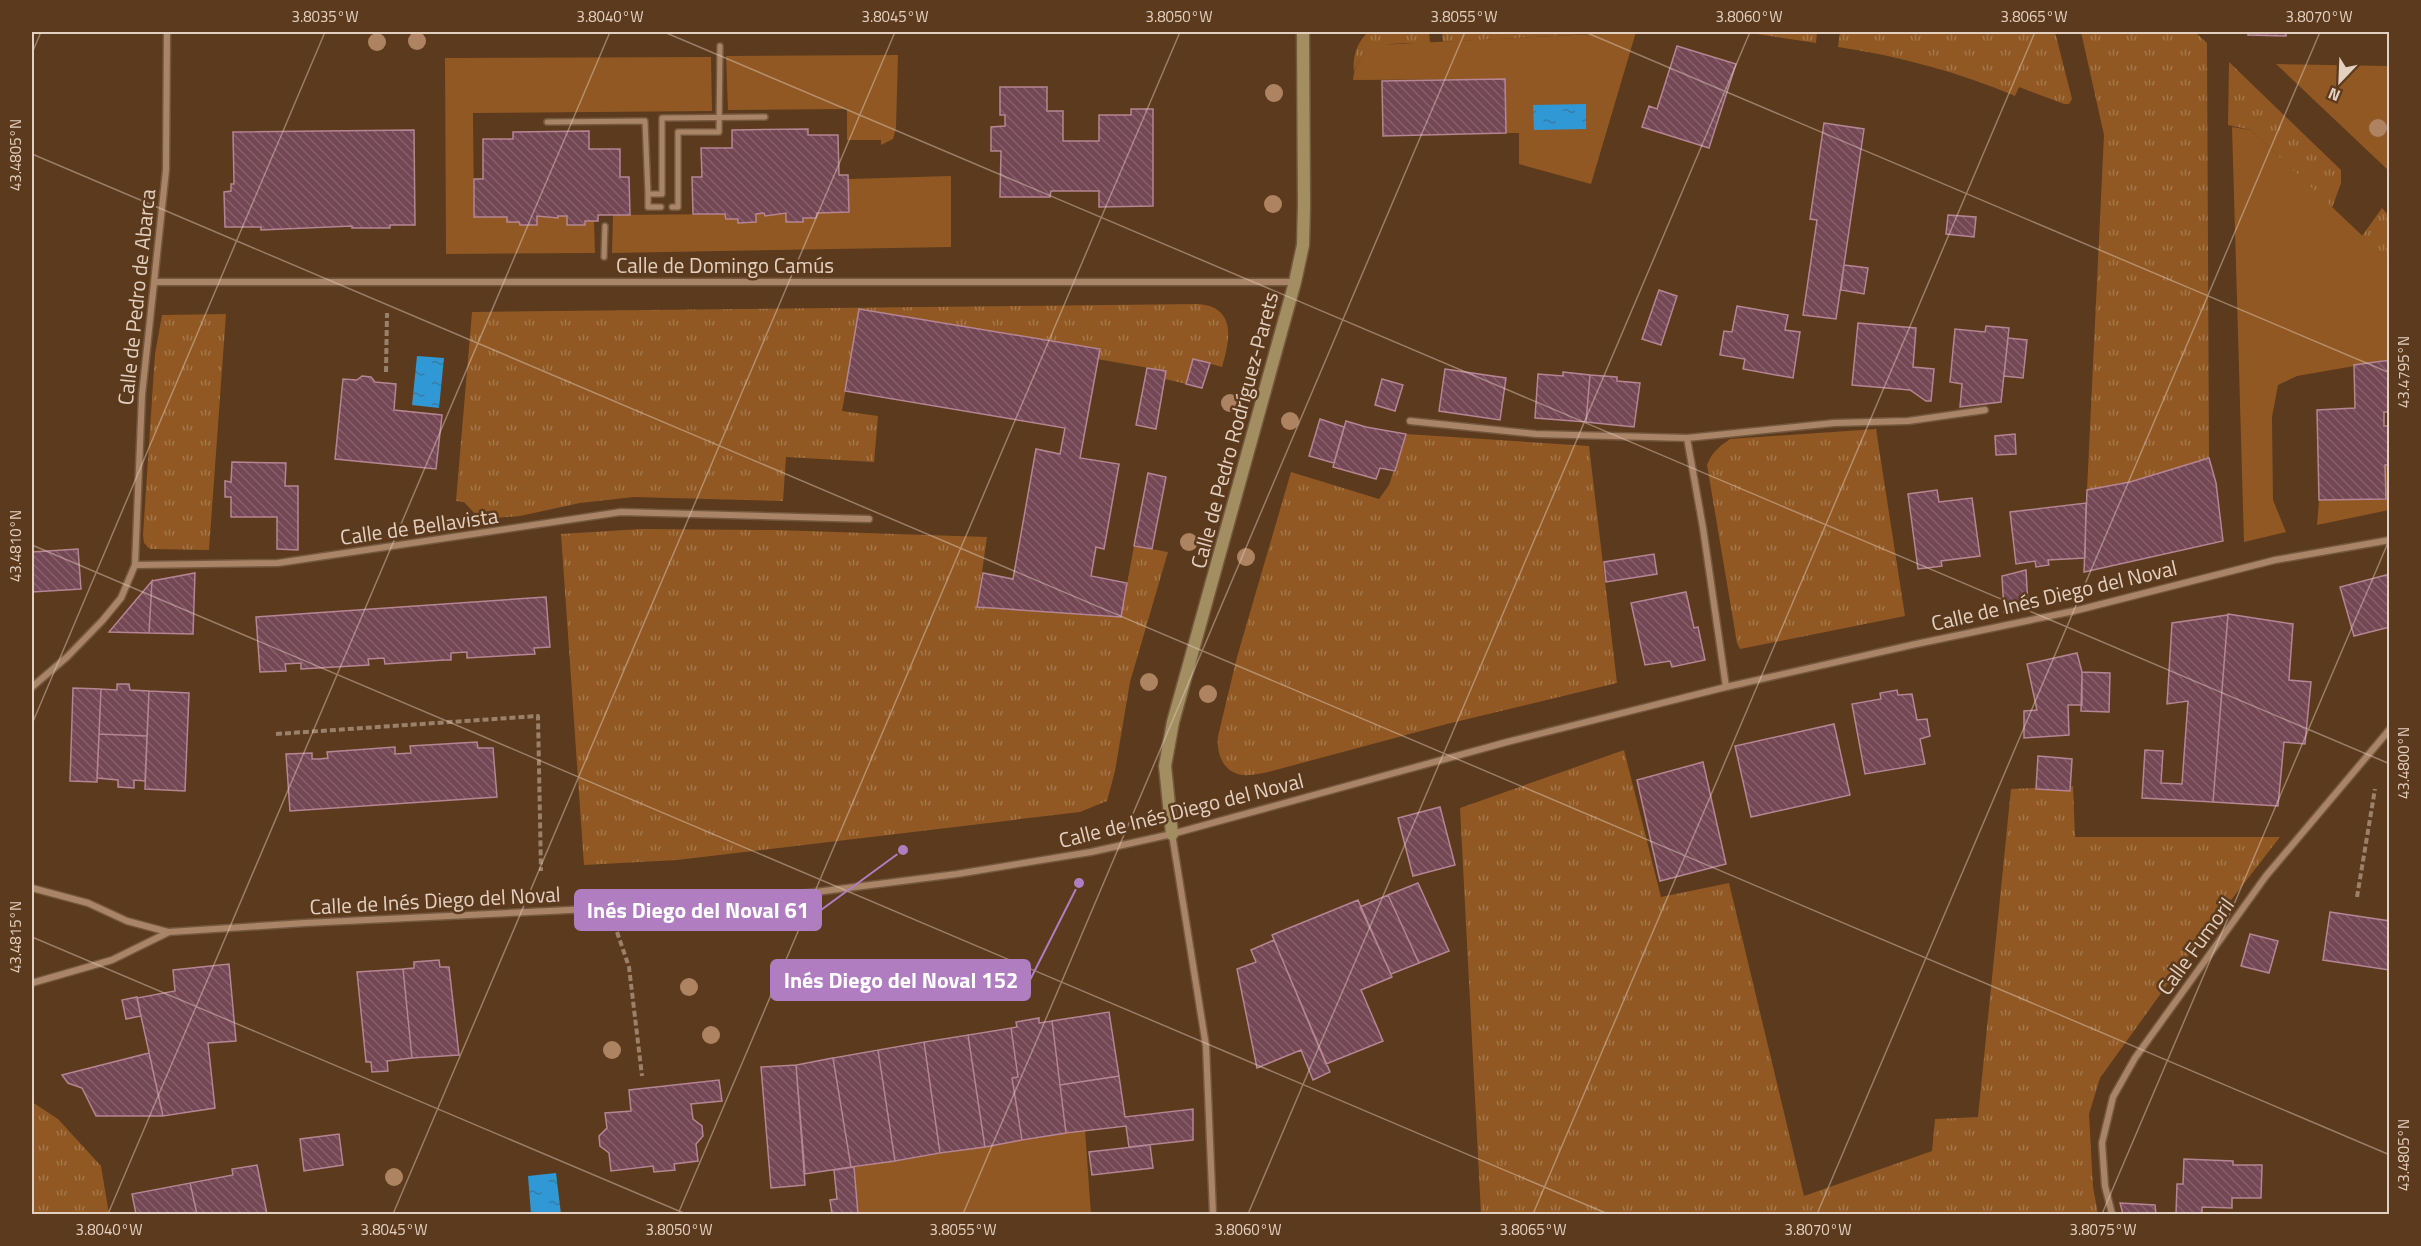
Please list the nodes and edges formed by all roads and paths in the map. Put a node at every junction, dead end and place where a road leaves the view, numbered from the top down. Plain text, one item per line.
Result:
1 (167, 32) edge
2 (1303, 32) edge
3 (720, 46) dead end
4 (765, 117) dead end
5 (719, 118) junction
6 (547, 122) dead end
7 (648, 194) junction
8 (661, 207) dead end
9 (672, 207) dead end
10 (605, 226) dead end
11 (604, 257) dead end
12 (155, 282) junction
13 (1295, 282) junction
14 (387, 313) dead end
15 (386, 372) dead end
16 (1985, 410) dead end
17 (1410, 421) dead end
18 (1687, 438) junction
19 (869, 519) dead end
20 (2390, 540) edge
21 (135, 565) junction
22 (32, 687) edge
23 (1726, 687) junction
24 (2390, 729) edge
25 (276, 734) dead end
26 (2361, 762) junction
27 (1172, 834) junction
28 (541, 871) dead end
29 (32, 888) edge
30 (2357, 897) dead end
31 (610, 908) junction
32 (169, 932) junction
33 (32, 983) edge
34 (642, 1076) dead end
35 (1213, 1215) edge
36 (2112, 1215) edge

1 - 12 street, Calle de Pedro de Abarca
2 - 13 main road, Calle de Pedro Rodríguez-Parets
3 - 5 street
4 - 5 street
5 - 7 street
5 - 9 street
6 - 7 street
7 - 8 street
10 - 11 street
12 - 13 street, Calle de Domingo Camús
12 - 21 street, Calle de Pedro de Abarca
13 - 27 main road, Calle de Pedro Rodríguez-Parets
14 - 15 path
16 - 18 street
17 - 18 street
18 - 23 street
19 - 21 street, Calle de Bellavista
20 - 23 street, Calle de Inés Diego del Noval
21 - 22 street
23 - 27 street, Calle de Inés Diego del Noval
24 - 26 street, Calle Fumoril
25 - 28 path
26 - 30 path
26 - 36 street, Calle Fumoril
27 - 31 street, Calle de Inés Diego del Noval
27 - 35 street
29 - 32 street
31 - 32 street, Calle de Inés Diego del Noval
31 - 34 path
32 - 33 street, Calle de Inés Diego del Noval

